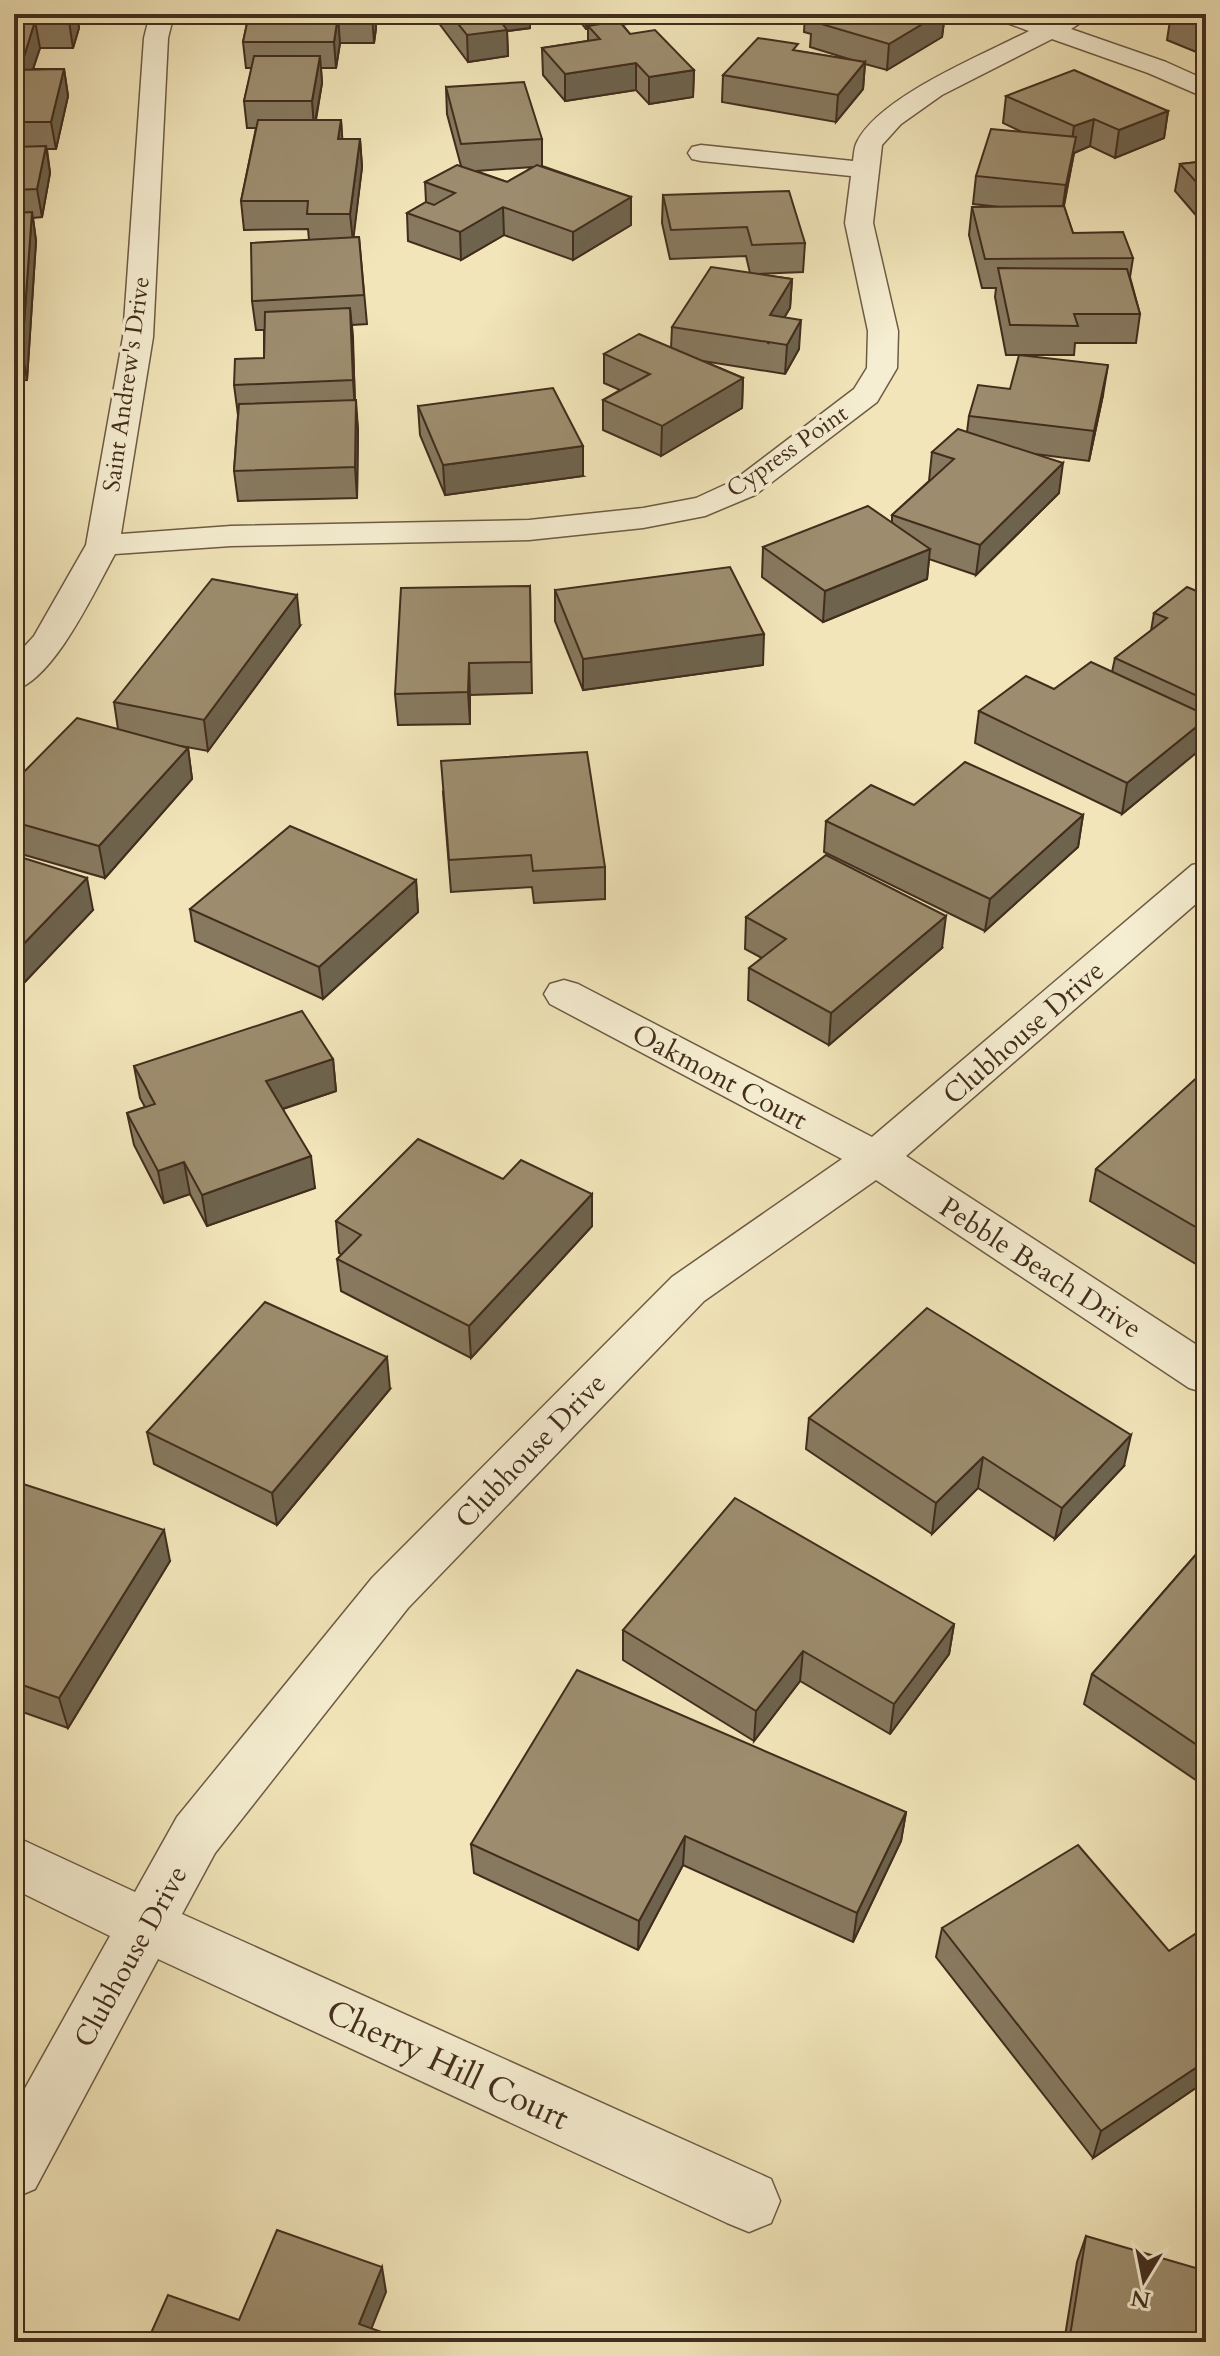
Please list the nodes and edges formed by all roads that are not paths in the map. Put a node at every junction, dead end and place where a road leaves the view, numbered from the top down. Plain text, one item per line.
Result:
1 (162, 14) edge
2 (1005, 14) edge
3 (1082, 14) edge
4 (1049, 32) junction
5 (1206, 90) edge
6 (701, 153) dead end
7 (867, 170) junction
8 (103, 545) junction
9 (14, 679) edge
10 (1206, 874) edge
11 (564, 994) dead end
12 (876, 1158) junction
13 (1206, 1375) edge
14 (14, 1861) edge
15 (147, 1926) junction
16 (14, 2168) edge
17 (749, 2201) dead end

1 - 8 street, Saint Andrew's Drive
2 - 4 street
3 - 4 street, Cypress Point
4 - 5 street
4 - 7 street, Cypress Point
6 - 7 street
7 - 8 street, Cypress Point
8 - 9 street, Saint Andrew's Drive
10 - 12 street, Clubhouse Drive
11 - 12 street, Oakmont Court
12 - 13 street, Pebble Beach Drive
12 - 15 street, Clubhouse Drive
14 - 15 street
15 - 16 street, Clubhouse Drive
15 - 17 street, Cherry Hill Court

